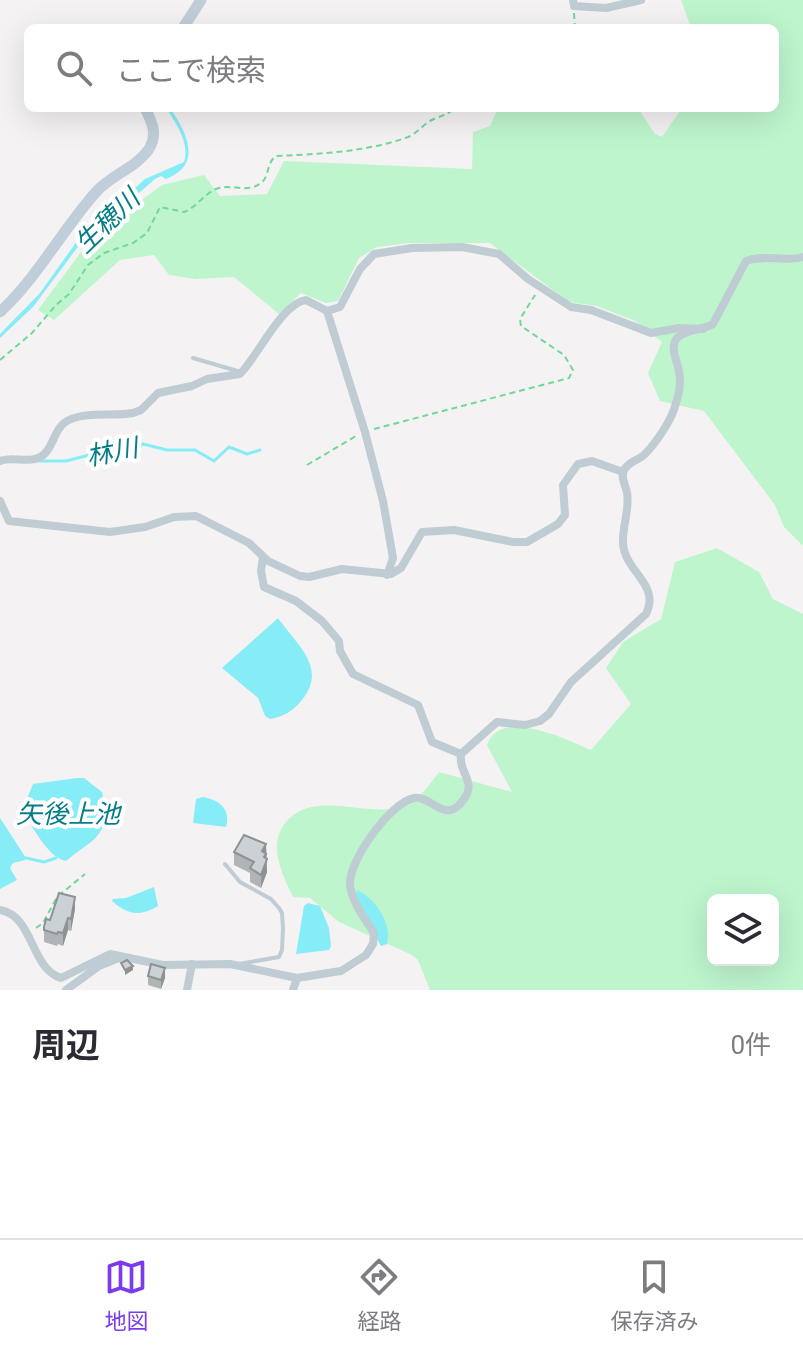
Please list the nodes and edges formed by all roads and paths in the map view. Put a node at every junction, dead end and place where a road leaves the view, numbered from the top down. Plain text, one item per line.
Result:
1 (201, 0) edge
2 (641, 0) edge
3 (574, 3) edge
4 (186, 24) edge
5 (575, 24) edge
6 (146, 112) edge
7 (451, 112) edge
8 (803, 257) edge
9 (540, 287) junction
10 (327, 311) junction
11 (0, 312) edge
12 (703, 329) junction
13 (193, 358) dead end
14 (0, 360) edge
15 (242, 373) junction
16 (365, 432) junction
17 (2, 460) edge
18 (307, 465) dead end
19 (623, 472) junction
20 (0, 501) edge
21 (263, 557) junction
22 (387, 575) junction
23 (461, 754) junction
24 (225, 864) dead end
25 (85, 874) dead end
26 (0, 910) edge
27 (22, 925) junction
28 (128, 957) junction
29 (192, 964) junction
30 (237, 965) junction
31 (297, 978) junction
32 (66, 990) edge
33 (187, 990) edge
34 (293, 990) edge

1 - 4 main road
2 - 3 street
3 - 5 path
6 - 11 main road
7 - 14 path
8 - 12 street
9 - 10 street
9 - 12 street
9 - 16 path
10 - 15 street
10 - 16 street
12 - 19 street
13 - 15 lane
15 - 17 street
16 - 18 path
16 - 22 street
19 - 22 street
19 - 23 street
20 - 21 street
21 - 22 street
21 - 23 street
23 - 31 street
24 - 30 lane
25 - 27 path
26 - 27 street
27 - 28 street
28 - 29 street
28 - 32 street
29 - 30 street
29 - 33 street
30 - 31 street
31 - 34 street

